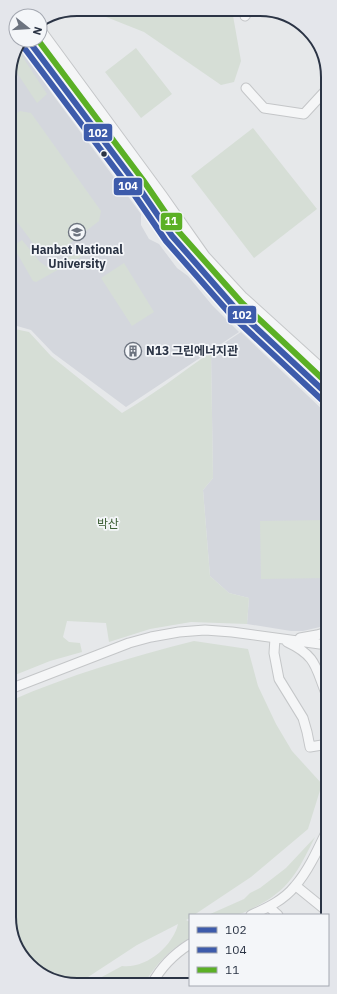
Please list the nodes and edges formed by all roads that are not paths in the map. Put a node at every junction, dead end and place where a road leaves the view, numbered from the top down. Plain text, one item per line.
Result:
1 (48, 40) edge
2 (34, 48) edge
3 (246, 88) dead end
4 (321, 96) edge
5 (321, 368) edge
6 (321, 388) edge
7 (321, 635) edge
8 (278, 638) junction
9 (321, 644) edge
10 (321, 679) edge
11 (16, 687) edge
12 (321, 745) edge
13 (321, 842) edge
14 (296, 886) junction
15 (321, 906) edge
16 (269, 907) junction
17 (253, 914) edge
18 (277, 914) edge
19 (189, 945) edge
20 (156, 978) edge

1 - 5 street
2 - 6 street
3 - 4 street
7 - 8 street
8 - 9 street
8 - 10 street
8 - 11 street
8 - 12 street
13 - 14 street
14 - 15 street
14 - 16 street
16 - 17 street
16 - 18 street
19 - 20 street

